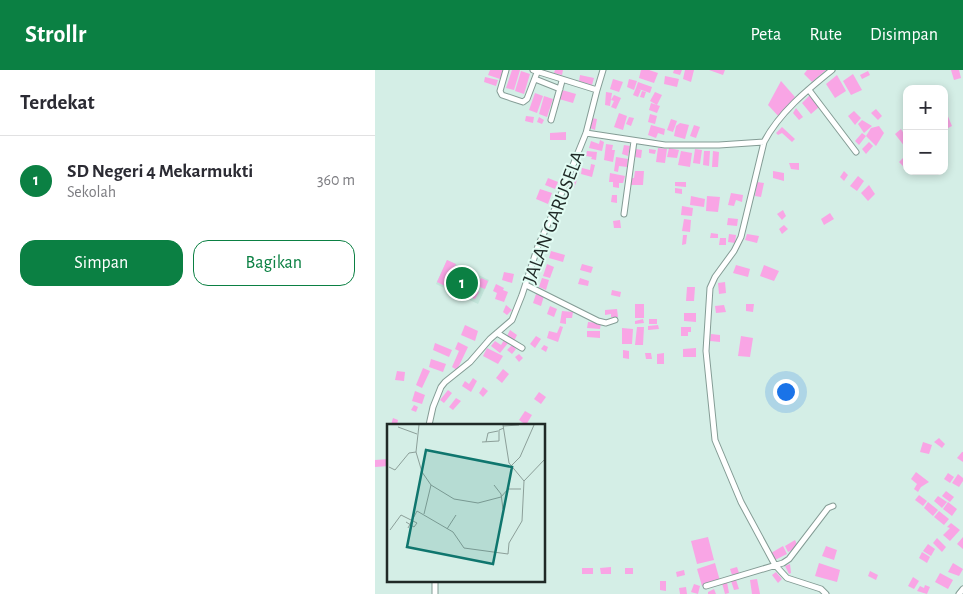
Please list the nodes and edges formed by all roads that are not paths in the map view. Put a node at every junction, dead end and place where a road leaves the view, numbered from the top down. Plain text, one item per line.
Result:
1 (507, 70) edge
2 (536, 70) edge
3 (603, 70) edge
4 (832, 70) edge
5 (535, 79) junction
6 (563, 81) junction
7 (560, 89) junction
8 (597, 90) junction
9 (809, 90) junction
10 (551, 120) dead end
11 (586, 133) junction
12 (635, 141) junction
13 (764, 142) junction
14 (856, 152) dead end
15 (624, 214) dead end
16 (526, 285) junction
17 (615, 320) dead end
18 (497, 333) junction
19 (522, 348) dead end
20 (429, 424) edge
21 (833, 506) dead end
22 (775, 565) junction
23 (706, 586) dead end
24 (963, 589) edge
25 (826, 594) edge
26 (959, 594) edge

1 - 5 street
2 - 5 street
2 - 6 street
3 - 8 street
4 - 9 street
5 - 7 street
6 - 7 street
6 - 8 street
7 - 10 street
8 - 11 street
9 - 13 street
9 - 14 street
11 - 12 street, JALAN GARUSELA
11 - 16 street, JALAN GARUSELA
12 - 13 street, JALAN GARUSELA
12 - 15 street
13 - 22 street
16 - 17 street
16 - 18 street, JALAN GARUSELA
18 - 19 street
18 - 20 street, JALAN GARUSELA
21 - 22 street
22 - 23 street
22 - 25 street
24 - 26 street

